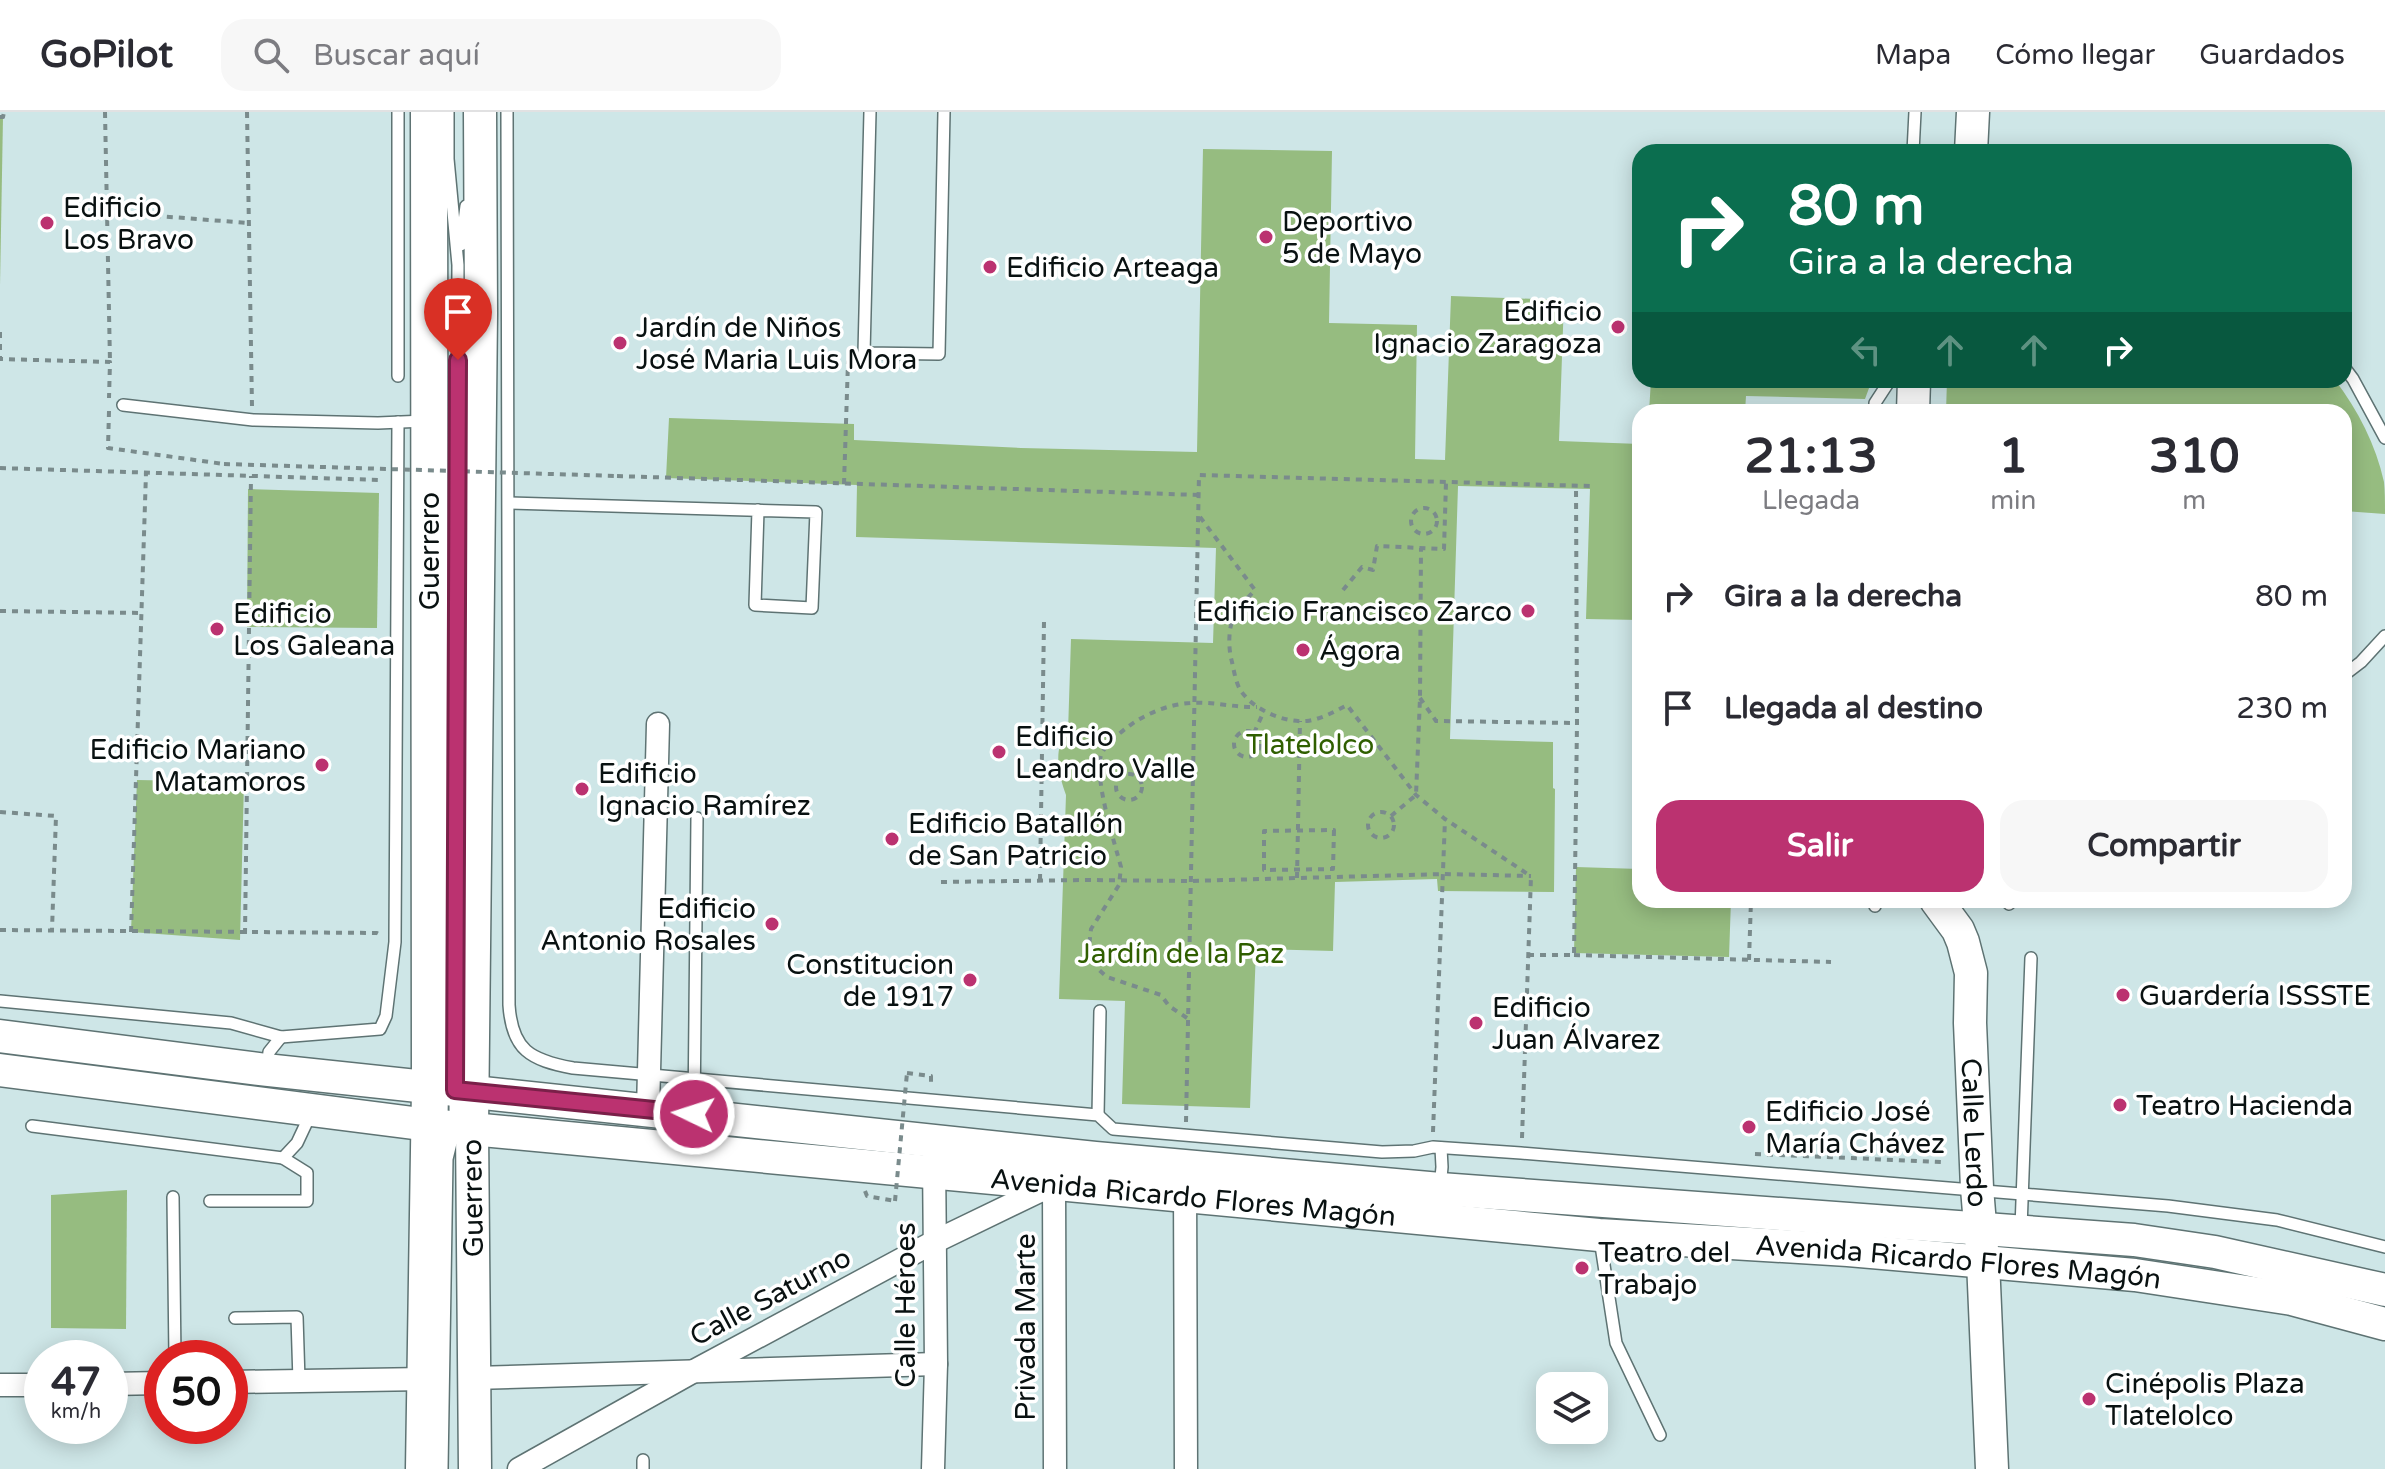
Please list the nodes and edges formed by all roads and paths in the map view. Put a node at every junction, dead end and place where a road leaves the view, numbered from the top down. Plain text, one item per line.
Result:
1 (4, 112) edge
2 (105, 112) edge
3 (247, 112) edge
4 (398, 112) edge
5 (429, 112) edge
6 (448, 112) edge
7 (472, 112) edge
8 (480, 112) edge
9 (507, 112) edge
10 (870, 112) edge
11 (944, 112) edge
12 (1915, 112) edge
13 (1973, 112) edge
14 (0, 117) edge
15 (1913, 144) edge
16 (1971, 144) edge
17 (107, 212) junction
18 (248, 223) junction
19 (455, 267) junction
20 (495, 313) junction
21 (0, 332) edge
22 (864, 353) junction
23 (0, 361) edge
24 (110, 362) junction
25 (398, 376) dead end
26 (2352, 378) edge
27 (123, 405) dead end
28 (253, 420) junction
29 (414, 422) junction
30 (2385, 438) edge
31 (0, 468) edge
32 (146, 473) junction
33 (251, 476) junction
34 (398, 480) junction
35 (1446, 482) junction
36 (844, 484) junction
37 (1576, 486) junction
38 (1590, 486) dead end
39 (1199, 495) junction
40 (510, 503) junction
41 (758, 510) junction
42 (1199, 515) junction
43 (1437, 521) junction
44 (1445, 522) junction
45 (1421, 548) junction
46 (1343, 590) dead end
47 (0, 611) edge
48 (142, 613) junction
49 (1044, 622) dead end
50 (2385, 636) edge
51 (2352, 669) edge
52 (1420, 698) junction
53 (1194, 703) junction
54 (1257, 707) junction
55 (1264, 711) junction
56 (1300, 721) junction
57 (1577, 723) junction
58 (658, 724) dead end
59 (1254, 733) junction
60 (1128, 774) joint
61 (1416, 795) junction
62 (0, 812) edge
63 (1391, 816) junction
64 (697, 818) dead end
65 (1445, 819) junction
66 (1298, 830) junction
67 (1297, 870) junction
68 (1444, 874) junction
69 (1531, 876) junction
70 (1297, 878) junction
71 (1040, 880) junction
72 (1121, 880) junction
73 (1190, 881) junction
74 (941, 882) dead end
75 (1751, 908) edge
76 (1942, 908) edge
77 (0, 930) edge
78 (52, 930) junction
79 (131, 932) junction
80 (245, 934) junction
81 (395, 942) junction
82 (1528, 955) junction
83 (1574, 955) junction
84 (2031, 958) dead end
85 (1749, 960) junction
86 (1831, 962) dead end
87 (0, 1001) edge
88 (1100, 1011) dead end
89 (1187, 1018) junction
90 (0, 1036) edge
91 (281, 1037) junction
92 (0, 1070) edge
93 (267, 1070) junction
94 (648, 1075) junction
95 (695, 1077) junction
96 (452, 1089) junction
97 (547, 1099) junction
98 (931, 1099) junction
99 (648, 1110) junction
100 (312, 1111) junction
101 (694, 1114) junction
102 (1098, 1115) junction
103 (32, 1126) dead end
104 (452, 1127) junction
105 (536, 1134) junction
106 (1437, 1147) junction
107 (1521, 1153) junction
108 (934, 1156) junction
109 (283, 1158) junction
110 (1185, 1167) junction
111 (1054, 1184) junction
112 (1977, 1188) junction
113 (1440, 1189) junction
114 (2021, 1194) junction
115 (173, 1197) dead end
116 (210, 1201) dead end
117 (895, 1201) dead end
118 (2021, 1233) junction
119 (1599, 1235) junction
120 (934, 1242) junction
121 (1982, 1246) junction
122 (2385, 1247) edge
123 (2385, 1290) edge
124 (235, 1318) dead end
125 (2385, 1324) edge
126 (175, 1340) edge
127 (936, 1364) junction
128 (694, 1371) junction
129 (474, 1378) junction
130 (425, 1379) junction
131 (299, 1381) junction
132 (248, 1382) edge
133 (0, 1385) edge
134 (24, 1385) edge
135 (1660, 1435) dead end
136 (530, 1466) edge
137 (424, 1469) edge
138 (442, 1469) edge
139 (465, 1469) edge
140 (475, 1469) edge
141 (933, 1469) edge
142 (1055, 1469) edge
143 (1186, 1469) edge
144 (1992, 1469) edge

1 - 14 path
2 - 17 path
3 - 18 path
4 - 19 lane
5 - 19 main road, Guerrero
6 - 19 lane
7 - 19 lane
8 - 19 main road, Guerrero
9 - 19 lane
10 - 22 lane
11 - 22 lane
12 - 15 lane
13 - 16 main road
17 - 18 path
17 - 24 path
18 - 28 path
19 - 20 main road, Guerrero
19 - 25 lane
19 - 29 main road, Guerrero
19 - 96 lane
20 - 40 lane
20 - 96 main road, Guerrero
21 - 23 path
22 - 36 path
23 - 24 path
24 - 36 path, bridge
26 - 30 lane
27 - 28 lane
28 - 29 lane
29 - 34 lane
29 - 96 main road, Guerrero
31 - 32 path
32 - 33 path
32 - 48 path
33 - 34 path
33 - 80 path
34 - 81 lane
35 - 37 path
35 - 39 path
35 - 44 path
36 - 39 path
37 - 38 path
37 - 57 path
39 - 42 path
40 - 41 lane
40 - 94 lane
41 - 41 lane
42 - 53 path
42 - 54 path
43 - 43 path
43 - 44 path
44 - 45 path
45 - 46 path
45 - 52 path
47 - 48 path
48 - 79 path
49 - 71 path
50 - 51 lane
52 - 57 path
52 - 61 path
53 - 54 path
53 - 72 path
53 - 73 path
54 - 55 path
55 - 56 path
55 - 59 path
56 - 61 path
56 - 66 path
57 - 83 path
58 - 94 street
59 - 59 path
60 - 60 path
61 - 63 path
61 - 65 path
62 - 78 path
63 - 63 path
64 - 95 lane
65 - 68 path
65 - 69 path
66 - 67 path
66 - 67 path
66 - 67 path
67 - 70 path
68 - 69 path
68 - 70 path
68 - 106 path
69 - 82 path
70 - 73 path
71 - 72 path
71 - 74 path
72 - 73 path
72 - 89 path
73 - 89 path
75 - 85 path
76 - 112 main road, Calle Lerdo
77 - 78 path
78 - 79 path
79 - 80 path
80 - 81 path
81 - 91 lane
82 - 83 path
82 - 107 path
83 - 85 path
84 - 114 lane
85 - 86 path
87 - 91 lane
88 - 102 lane
89 - 110 path
90 - 93 main road, Avenida Ricardo Flores Magón
91 - 93 lane
92 - 100 main road, Avenida Ricardo Flores Magón
93 - 96 main road, Avenida Ricardo Flores Magón
94 - 95 lane
94 - 99 street
95 - 98 lane
95 - 101 lane
96 - 97 main road, Avenida Ricardo Flores Magón
96 - 104 main road, Guerrero
97 - 99 main road, Avenida Ricardo Flores Magón
97 - 105 main road
98 - 102 lane
98 - 117 path, bridge
99 - 101 main road, Avenida Ricardo Flores Magón
100 - 104 main road, Avenida Ricardo Flores Magón
100 - 109 lane
101 - 108 main road, Avenida Ricardo Flores Magón
102 - 110 lane
103 - 109 lane
104 - 105 main road, Avenida Ricardo Flores Magón
104 - 129 main road, Guerrero
104 - 130 main road, Guerrero
104 - 138 lane
104 - 139 lane
105 - 108 main road, Avenida Ricardo Flores Magón
106 - 107 lane
106 - 110 lane
106 - 113 lane
107 - 112 lane
108 - 110 main road, Avenida Ricardo Flores Magón
108 - 111 main road, Avenida Ricardo Flores Magón
108 - 120 street, Calle Héroes
109 - 116 lane
110 - 111 main road, Avenida Ricardo Flores Magón
110 - 113 main road, Avenida Ricardo Flores Magón
110 - 119 main road, Avenida Ricardo Flores Magón
110 - 143 street
111 - 120 street, Calle Saturno
111 - 142 street, Privada Marte
112 - 114 lane
112 - 121 main road, Calle Lerdo
113 - 121 main road, Avenida Ricardo Flores Magón
114 - 118 lane
114 - 122 lane
115 - 126 lane
118 - 121 main road, Avenida Ricardo Flores Magón
118 - 123 main road, Avenida Ricardo Flores Magón
119 - 121 main road, Avenida Ricardo Flores Magón
119 - 135 lane
120 - 127 street, Calle Héroes
120 - 128 street, Calle Saturno
121 - 125 main road, Avenida Ricardo Flores Magón
121 - 144 main road, Calle Lerdo
124 - 131 lane
127 - 128 street
127 - 141 street, Calle Héroes
128 - 129 street
128 - 136 street, Calle Saturno
129 - 140 main road, Guerrero
130 - 131 street
130 - 137 main road, Guerrero
131 - 132 street
133 - 134 street

